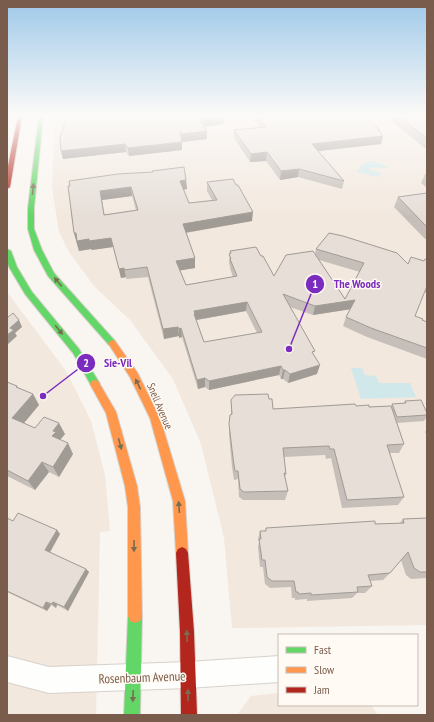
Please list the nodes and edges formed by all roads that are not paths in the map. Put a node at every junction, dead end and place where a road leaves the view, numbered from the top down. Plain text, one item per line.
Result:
1 (14, 150) edge
2 (37, 150) edge
3 (7, 187) edge
4 (7, 251) edge
5 (7, 669) edge
6 (278, 669) edge
7 (188, 675) junction
8 (134, 677) junction
9 (132, 715) edge
10 (189, 715) edge

1 - 3 main road
7 -> 2 main road, Snell Avenue
4 -> 8 main road
5 - 8 street, Rosenbaum Avenue
6 - 7 street, Rosenbaum Avenue
7 - 8 street, Rosenbaum Avenue
10 -> 7 main road, Snell Avenue
8 -> 9 main road

